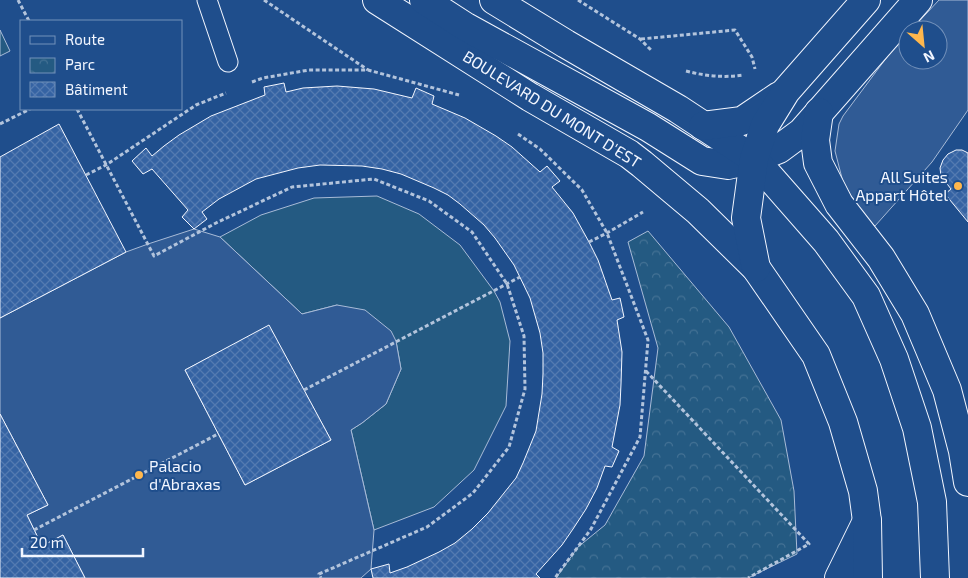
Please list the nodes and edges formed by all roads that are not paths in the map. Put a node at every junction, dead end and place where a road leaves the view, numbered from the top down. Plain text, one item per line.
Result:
1 (207, 0) edge
2 (377, 0) edge
3 (424, 0) edge
4 (494, 0) edge
5 (866, 0) edge
6 (918, 0) edge
7 (228, 62) dead end
8 (786, 91) junction
9 (819, 112) junction
10 (703, 126) junction
11 (754, 159) junction
12 (756, 268) junction
13 (968, 482) edge
14 (867, 521) junction
15 (839, 578) edge
16 (868, 578) edge
17 (935, 578) edge

1 - 7 lane
2 - 12 main road, BOULEVARD DU MONT D'EST
3 - 11 main road
4 - 10 main road
5 - 8 main road
6 - 9 main road
8 - 10 main road
8 - 11 main road
9 - 11 main road
9 - 13 main road
10 - 11 main road
11 - 12 main road
11 - 17 main road
12 - 14 main road, BOULEVARD DU MONT D'EST
14 - 15 main road
14 - 16 main road, BOULEVARD DU MONT D'EST

